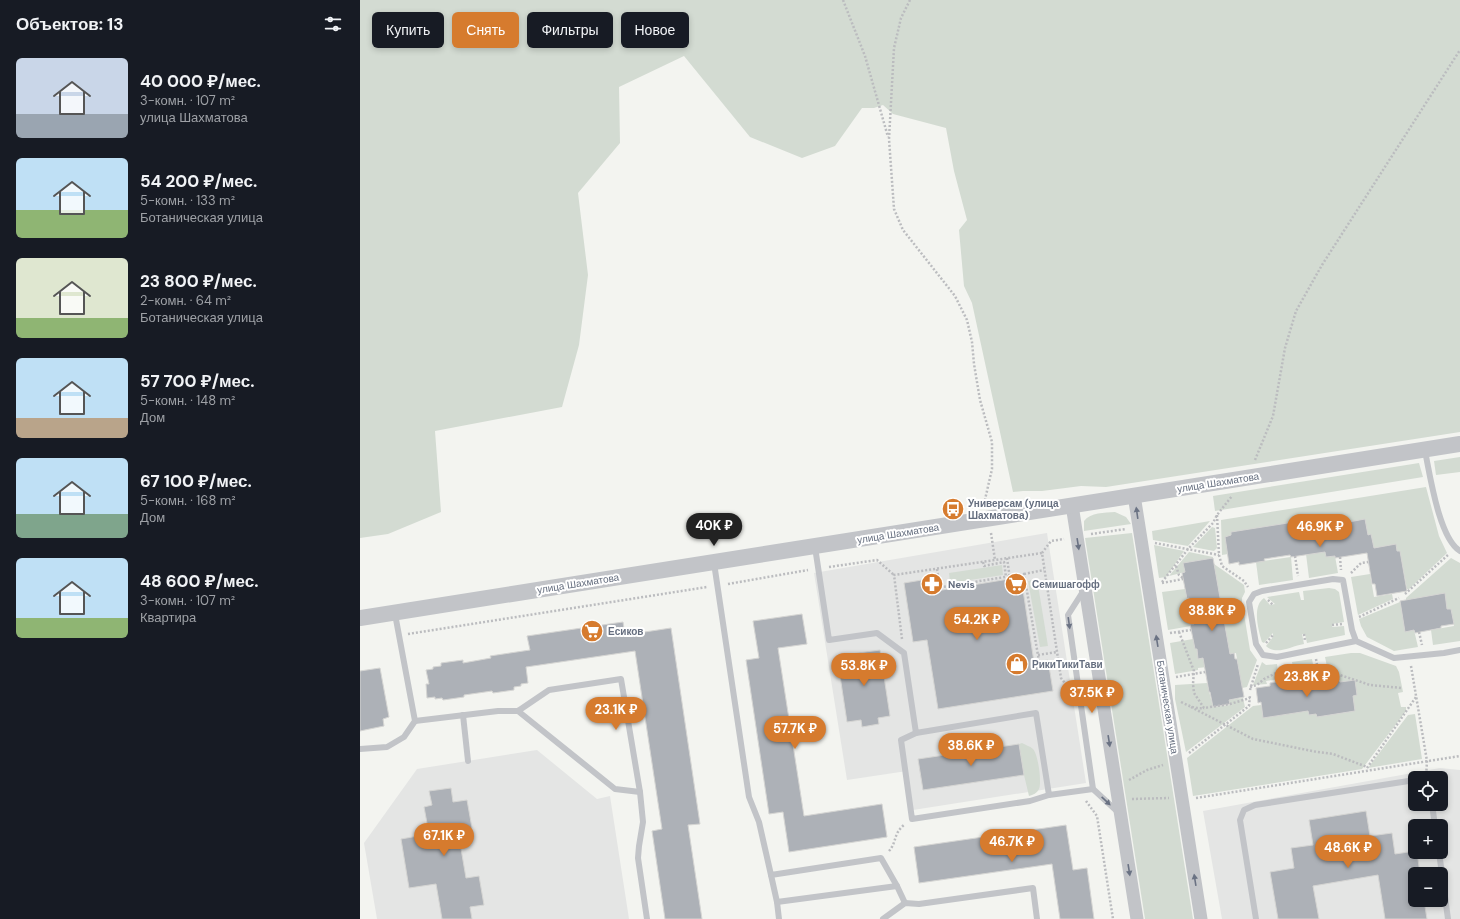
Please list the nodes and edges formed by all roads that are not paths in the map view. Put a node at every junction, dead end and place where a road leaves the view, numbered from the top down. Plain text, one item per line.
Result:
1 (1460, 444) edge
2 (1425, 449) junction
3 (1134, 496) junction
4 (1072, 505) junction
5 (814, 546) junction
6 (1458, 550) edge
7 (714, 562) junction
8 (1085, 589) junction
9 (395, 612) junction
10 (360, 618) edge
11 (1356, 641) junction
12 (1460, 650) edge
13 (518, 711) junction
14 (463, 715) junction
15 (415, 721) junction
16 (916, 733) junction
17 (360, 749) edge
18 (468, 761) dead end
19 (1408, 781) edge
20 (1093, 789) junction
21 (640, 792) junction
22 (1049, 795) junction
23 (1120, 815) junction
24 (1440, 859) edge
25 (770, 875) junction
26 (897, 886) junction
27 (777, 902) junction
28 (905, 903) junction
29 (648, 919) edge
30 (779, 919) edge
31 (883, 919) edge
32 (1037, 919) edge
33 (1137, 919) edge
34 (1201, 919) edge
35 (1256, 919) edge
36 (1448, 919) edge

1 - 2 street, улица Шахматова
2 - 3 street, улица Шахматова
2 - 6 lane
3 - 4 street, улица Шахматова
34 -> 3 street, Ботаническая улица
4 - 5 street, улица Шахматова
4 -> 8 street
5 - 7 street, улица Шахматова
5 - 16 lane
7 - 9 street, улица Шахматова
7 - 25 lane
8 -> 20 lane
8 -> 23 street
9 - 10 street, улица Шахматова
9 - 15 lane
11 - 11 lane
11 - 12 lane
13 - 14 lane
13 - 21 lane
13 - 21 lane
14 - 15 lane
14 - 18 lane
15 - 17 lane
16 - 22 lane
16 - 22 lane
19 - 35 lane
20 - 22 lane
20 -> 23 lane
21 - 29 lane
23 -> 33 street
24 - 36 lane
25 - 26 lane
25 - 27 lane
26 - 27 lane
26 - 28 lane
27 - 30 lane
28 - 31 lane
28 - 32 lane

